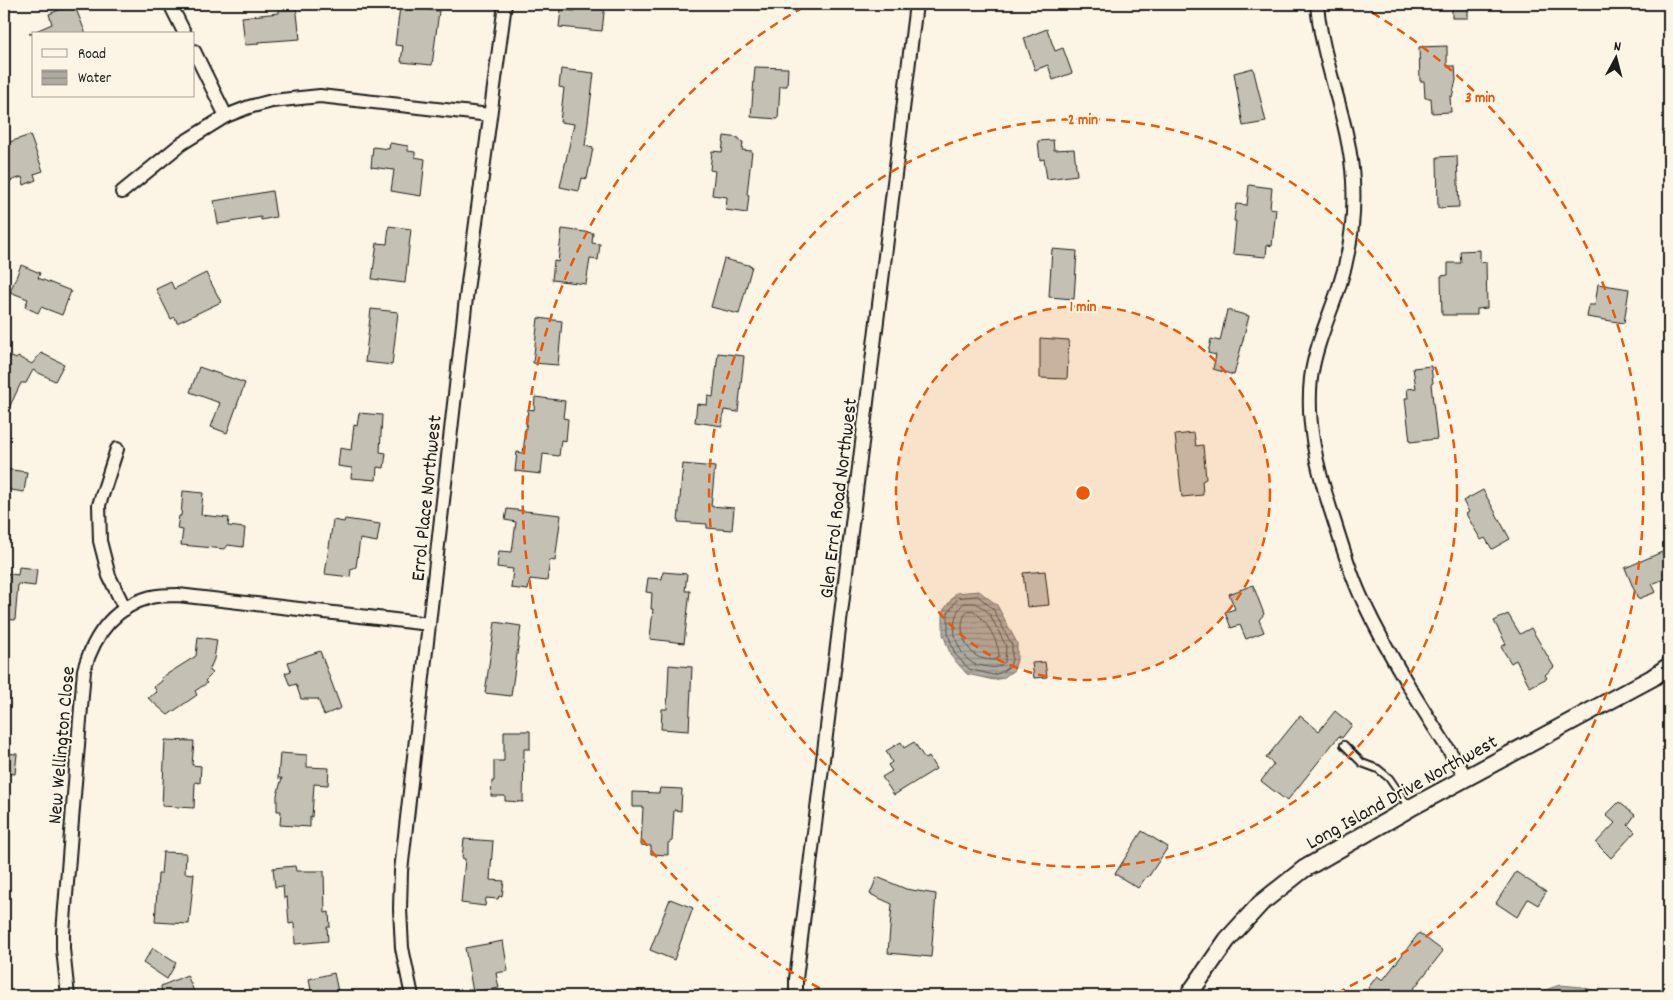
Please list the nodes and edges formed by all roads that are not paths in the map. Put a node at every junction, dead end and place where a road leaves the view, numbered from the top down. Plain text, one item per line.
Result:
1 (170, 4) edge
2 (505, 4) edge
3 (916, 4) edge
4 (1317, 4) edge
5 (184, 32) edge
6 (195, 53) edge
7 (490, 115) junction
8 (226, 116) junction
9 (122, 192) dead end
10 (117, 449) dead end
11 (125, 609) junction
12 (429, 624) junction
13 (1669, 666) edge
14 (1344, 745) dead end
15 (1468, 778) junction
16 (1410, 808) junction
17 (68, 996) edge
18 (412, 996) edge
19 (796, 996) edge
20 (1188, 996) edge

1 - 5 street
2 - 7 street, Errol Place Northwest
3 - 19 street, Glen Errol Road Northwest
4 - 15 street
6 - 8 street
7 - 8 street
7 - 12 street, Errol Place Northwest
8 - 9 street
10 - 11 street
11 - 12 street, New Wellington Close
11 - 17 street, New Wellington Close
12 - 18 street, Errol Place Northwest
13 - 15 street, Long Island Drive Northwest
14 - 16 lane
15 - 16 street, Long Island Drive Northwest
16 - 20 street, Long Island Drive Northwest

